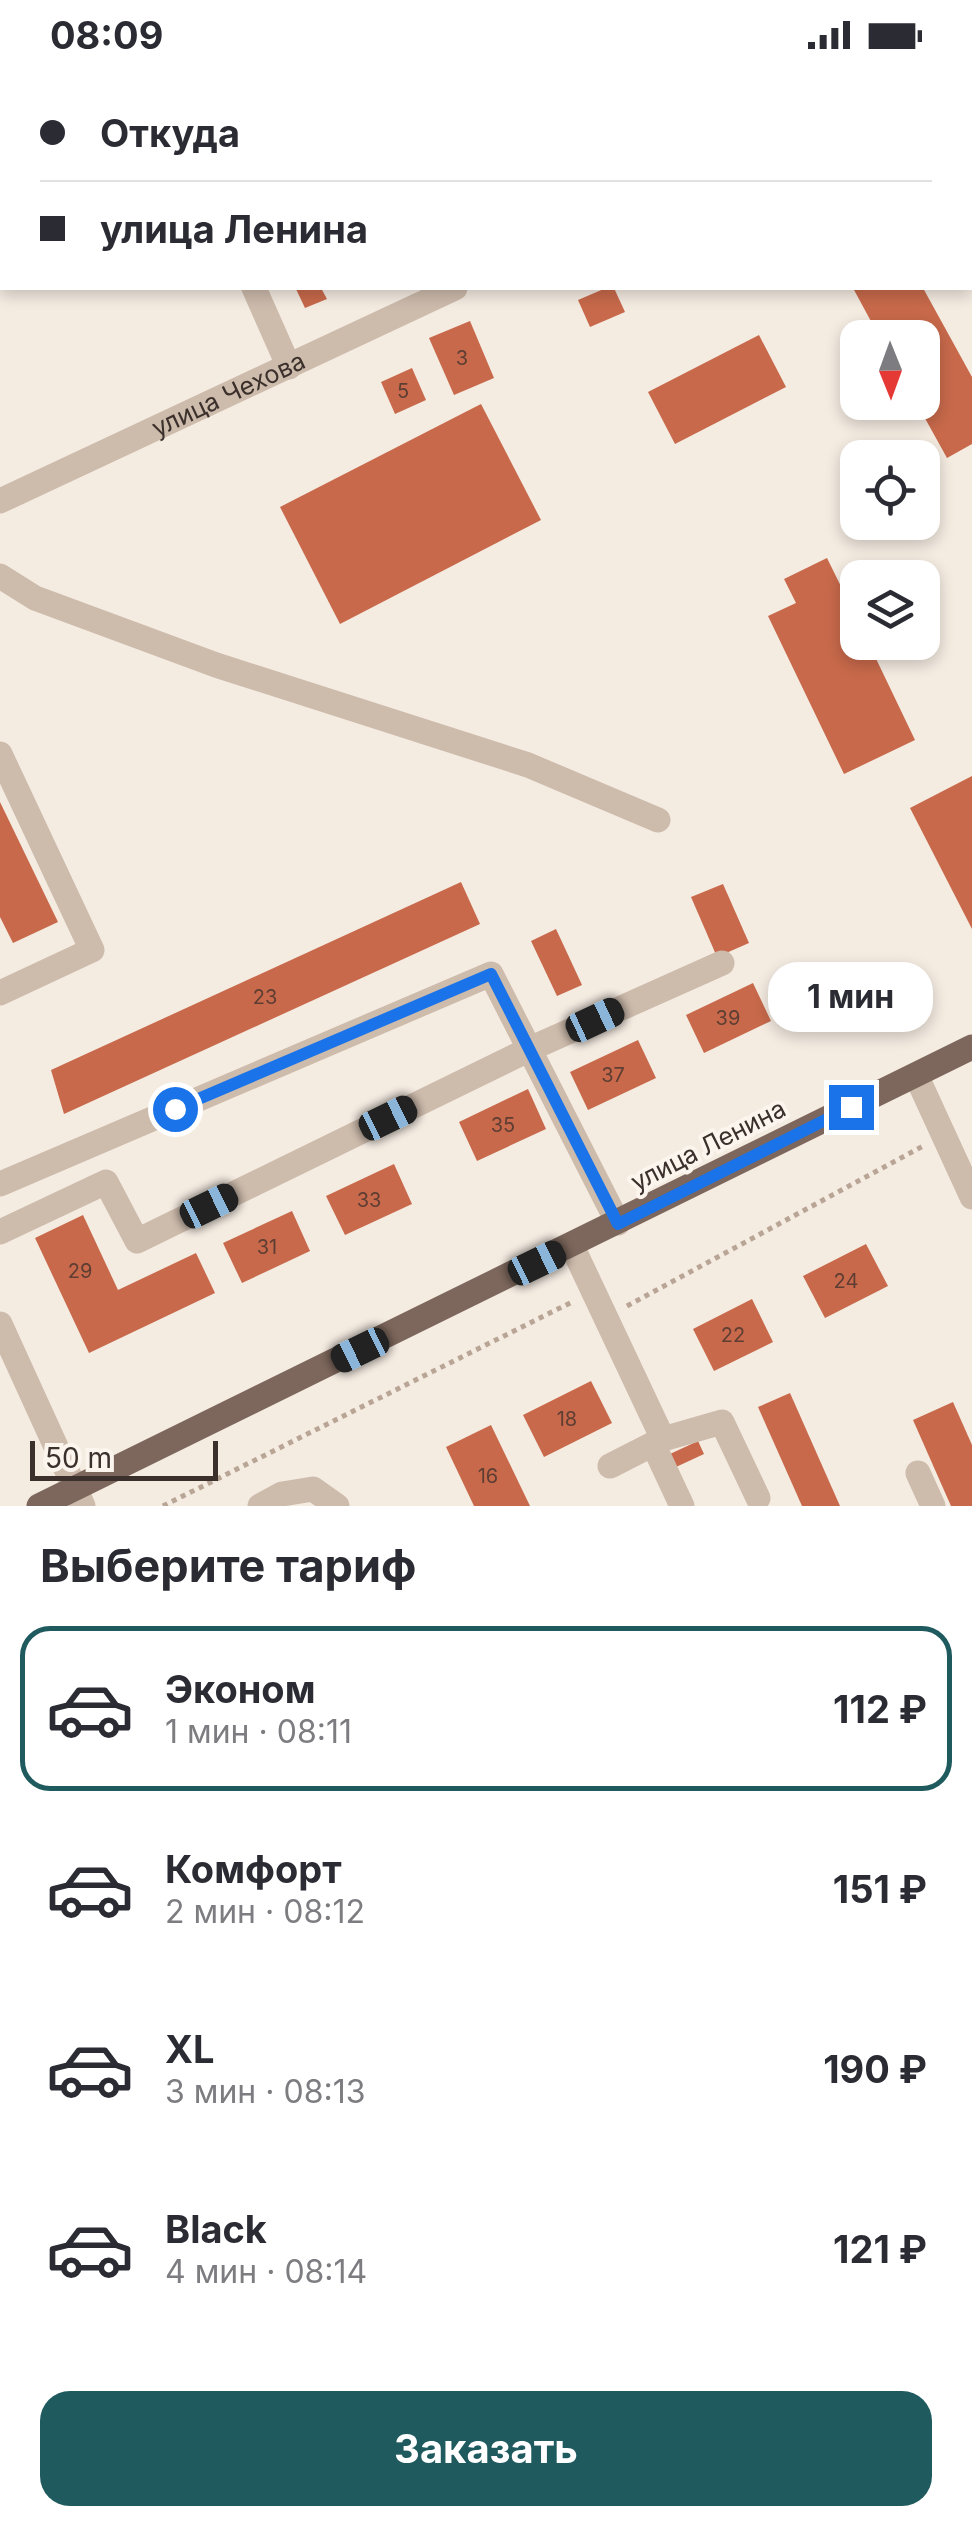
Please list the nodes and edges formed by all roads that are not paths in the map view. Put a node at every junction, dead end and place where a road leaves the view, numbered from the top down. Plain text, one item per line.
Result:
1 (255, 290) edge
2 (451, 290) edge
3 (289, 366) junction
4 (0, 500) edge
5 (0, 576) edge
6 (0, 754) edge
7 (658, 820) dead end
8 (722, 963) dead end
9 (0, 993) edge
10 (972, 1047) edge
11 (532, 1048) junction
12 (916, 1075) junction
13 (0, 1184) edge
14 (972, 1197) edge
15 (618, 1224) junction
16 (0, 1232) edge
17 (572, 1246) junction
18 (0, 1324) edge
19 (658, 1442) junction
20 (610, 1466) dead end
21 (918, 1473) dead end
22 (79, 1497) edge
23 (758, 1498) dead end
24 (39, 1506) edge
25 (260, 1506) edge
26 (337, 1506) edge
27 (682, 1506) edge
28 (933, 1506) edge

1 - 3 street
2 - 3 street, улица Чехова
3 - 4 street, улица Чехова
5 - 7 street
6 - 9 street
8 - 11 street
10 - 12 main road, улица Ленина
11 - 13 street
11 - 15 street
11 - 16 street
12 - 14 street
12 - 15 main road, улица Ленина
15 - 17 main road, улица Ленина
17 - 19 street
17 - 22 main road, улица Ленина
18 - 22 street
19 - 20 street
19 - 23 street
19 - 27 street
21 - 28 street
22 - 24 main road, улица Ленина
25 - 26 street

